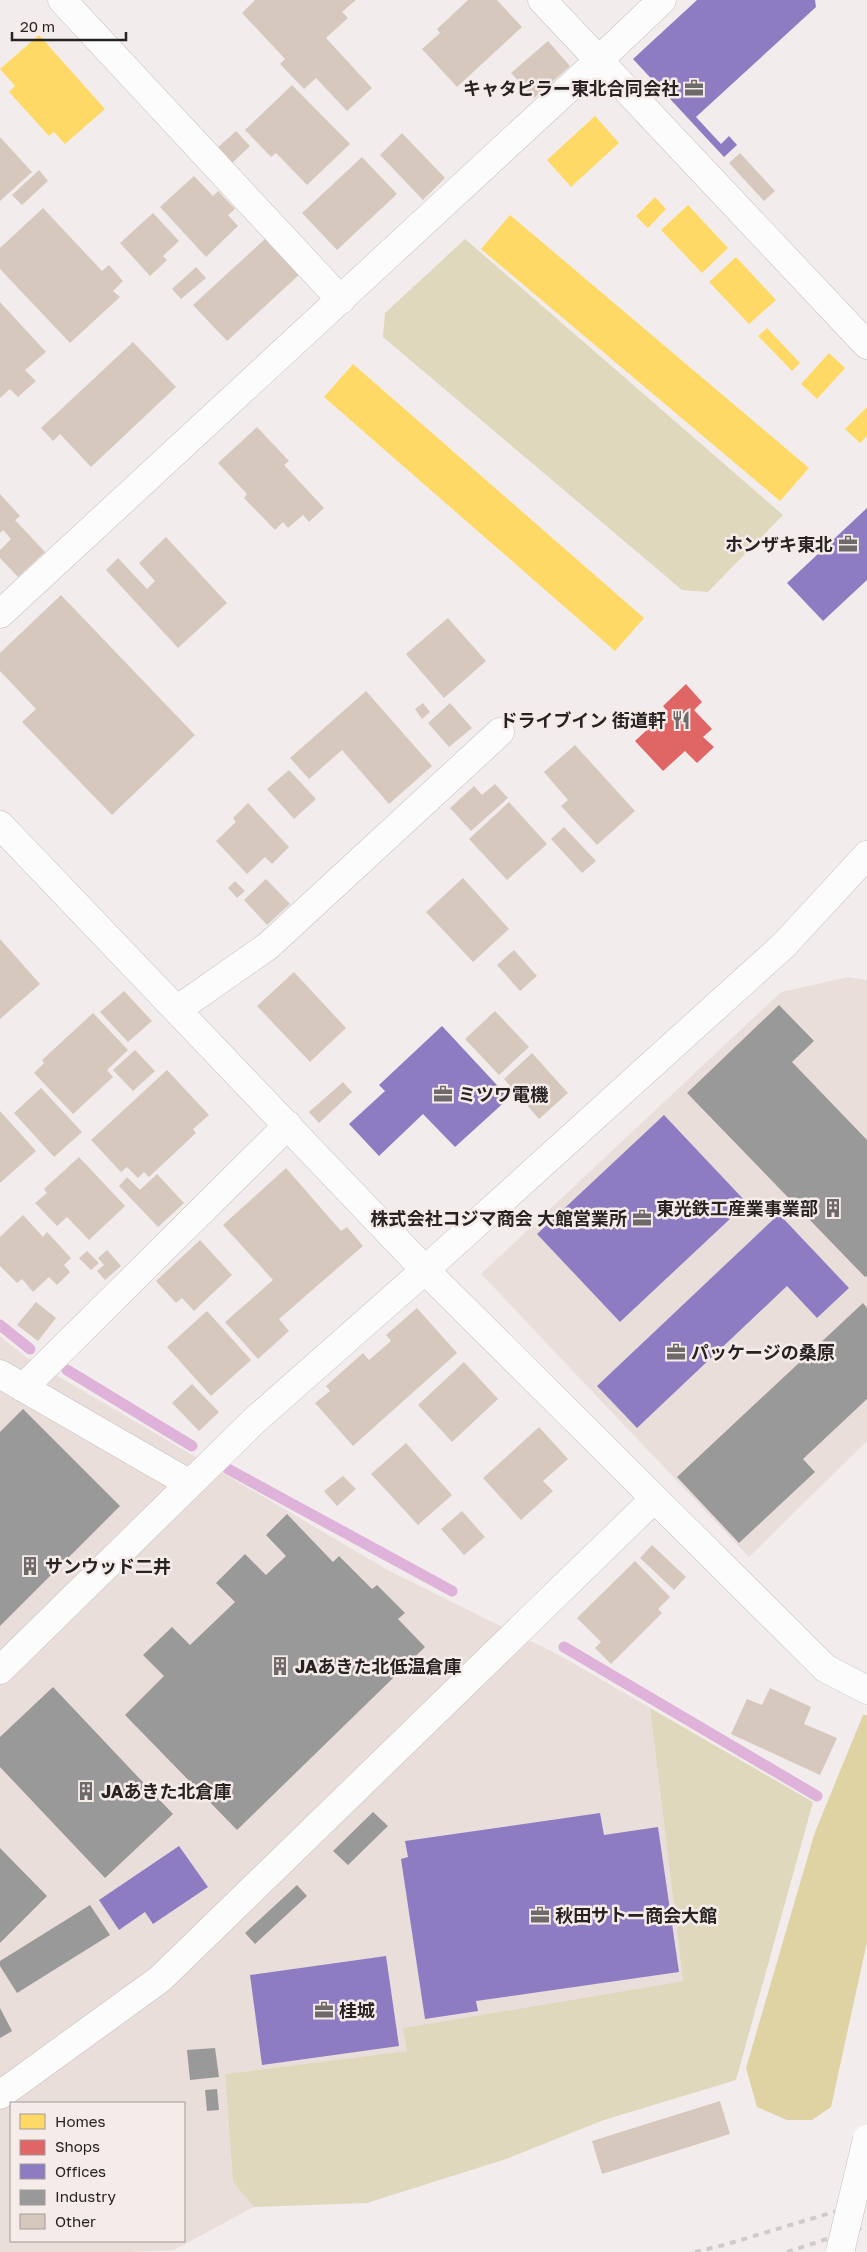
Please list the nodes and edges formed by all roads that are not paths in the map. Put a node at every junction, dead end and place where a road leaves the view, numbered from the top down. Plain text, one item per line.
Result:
1 (62, 0) edge
2 (542, 0) edge
3 (662, 0) edge
4 (598, 61) junction
5 (341, 300) junction
6 (867, 345) edge
7 (0, 614) edge
8 (500, 732) dead end
9 (0, 825) edge
10 (867, 855) edge
11 (178, 1009) junction
12 (288, 1125) junction
13 (426, 1270) junction
14 (11, 1381) edge
15 (190, 1484) junction
16 (654, 1498) junction
17 (0, 1670) edge
18 (867, 1690) edge
19 (0, 2095) edge
20 (867, 2139) edge
21 (840, 2252) edge

1 - 5 main road
2 - 4 main road
3 - 4 main road
4 - 5 main road
4 - 6 main road
5 - 7 main road
8 - 11 main road
9 - 11 main road
10 - 13 main road
11 - 12 main road
12 - 13 main road
12 - 14 main road
13 - 15 main road
13 - 16 main road
14 - 15 main road
15 - 17 main road
16 - 18 main road
16 - 19 main road
20 - 21 main road, bridge

